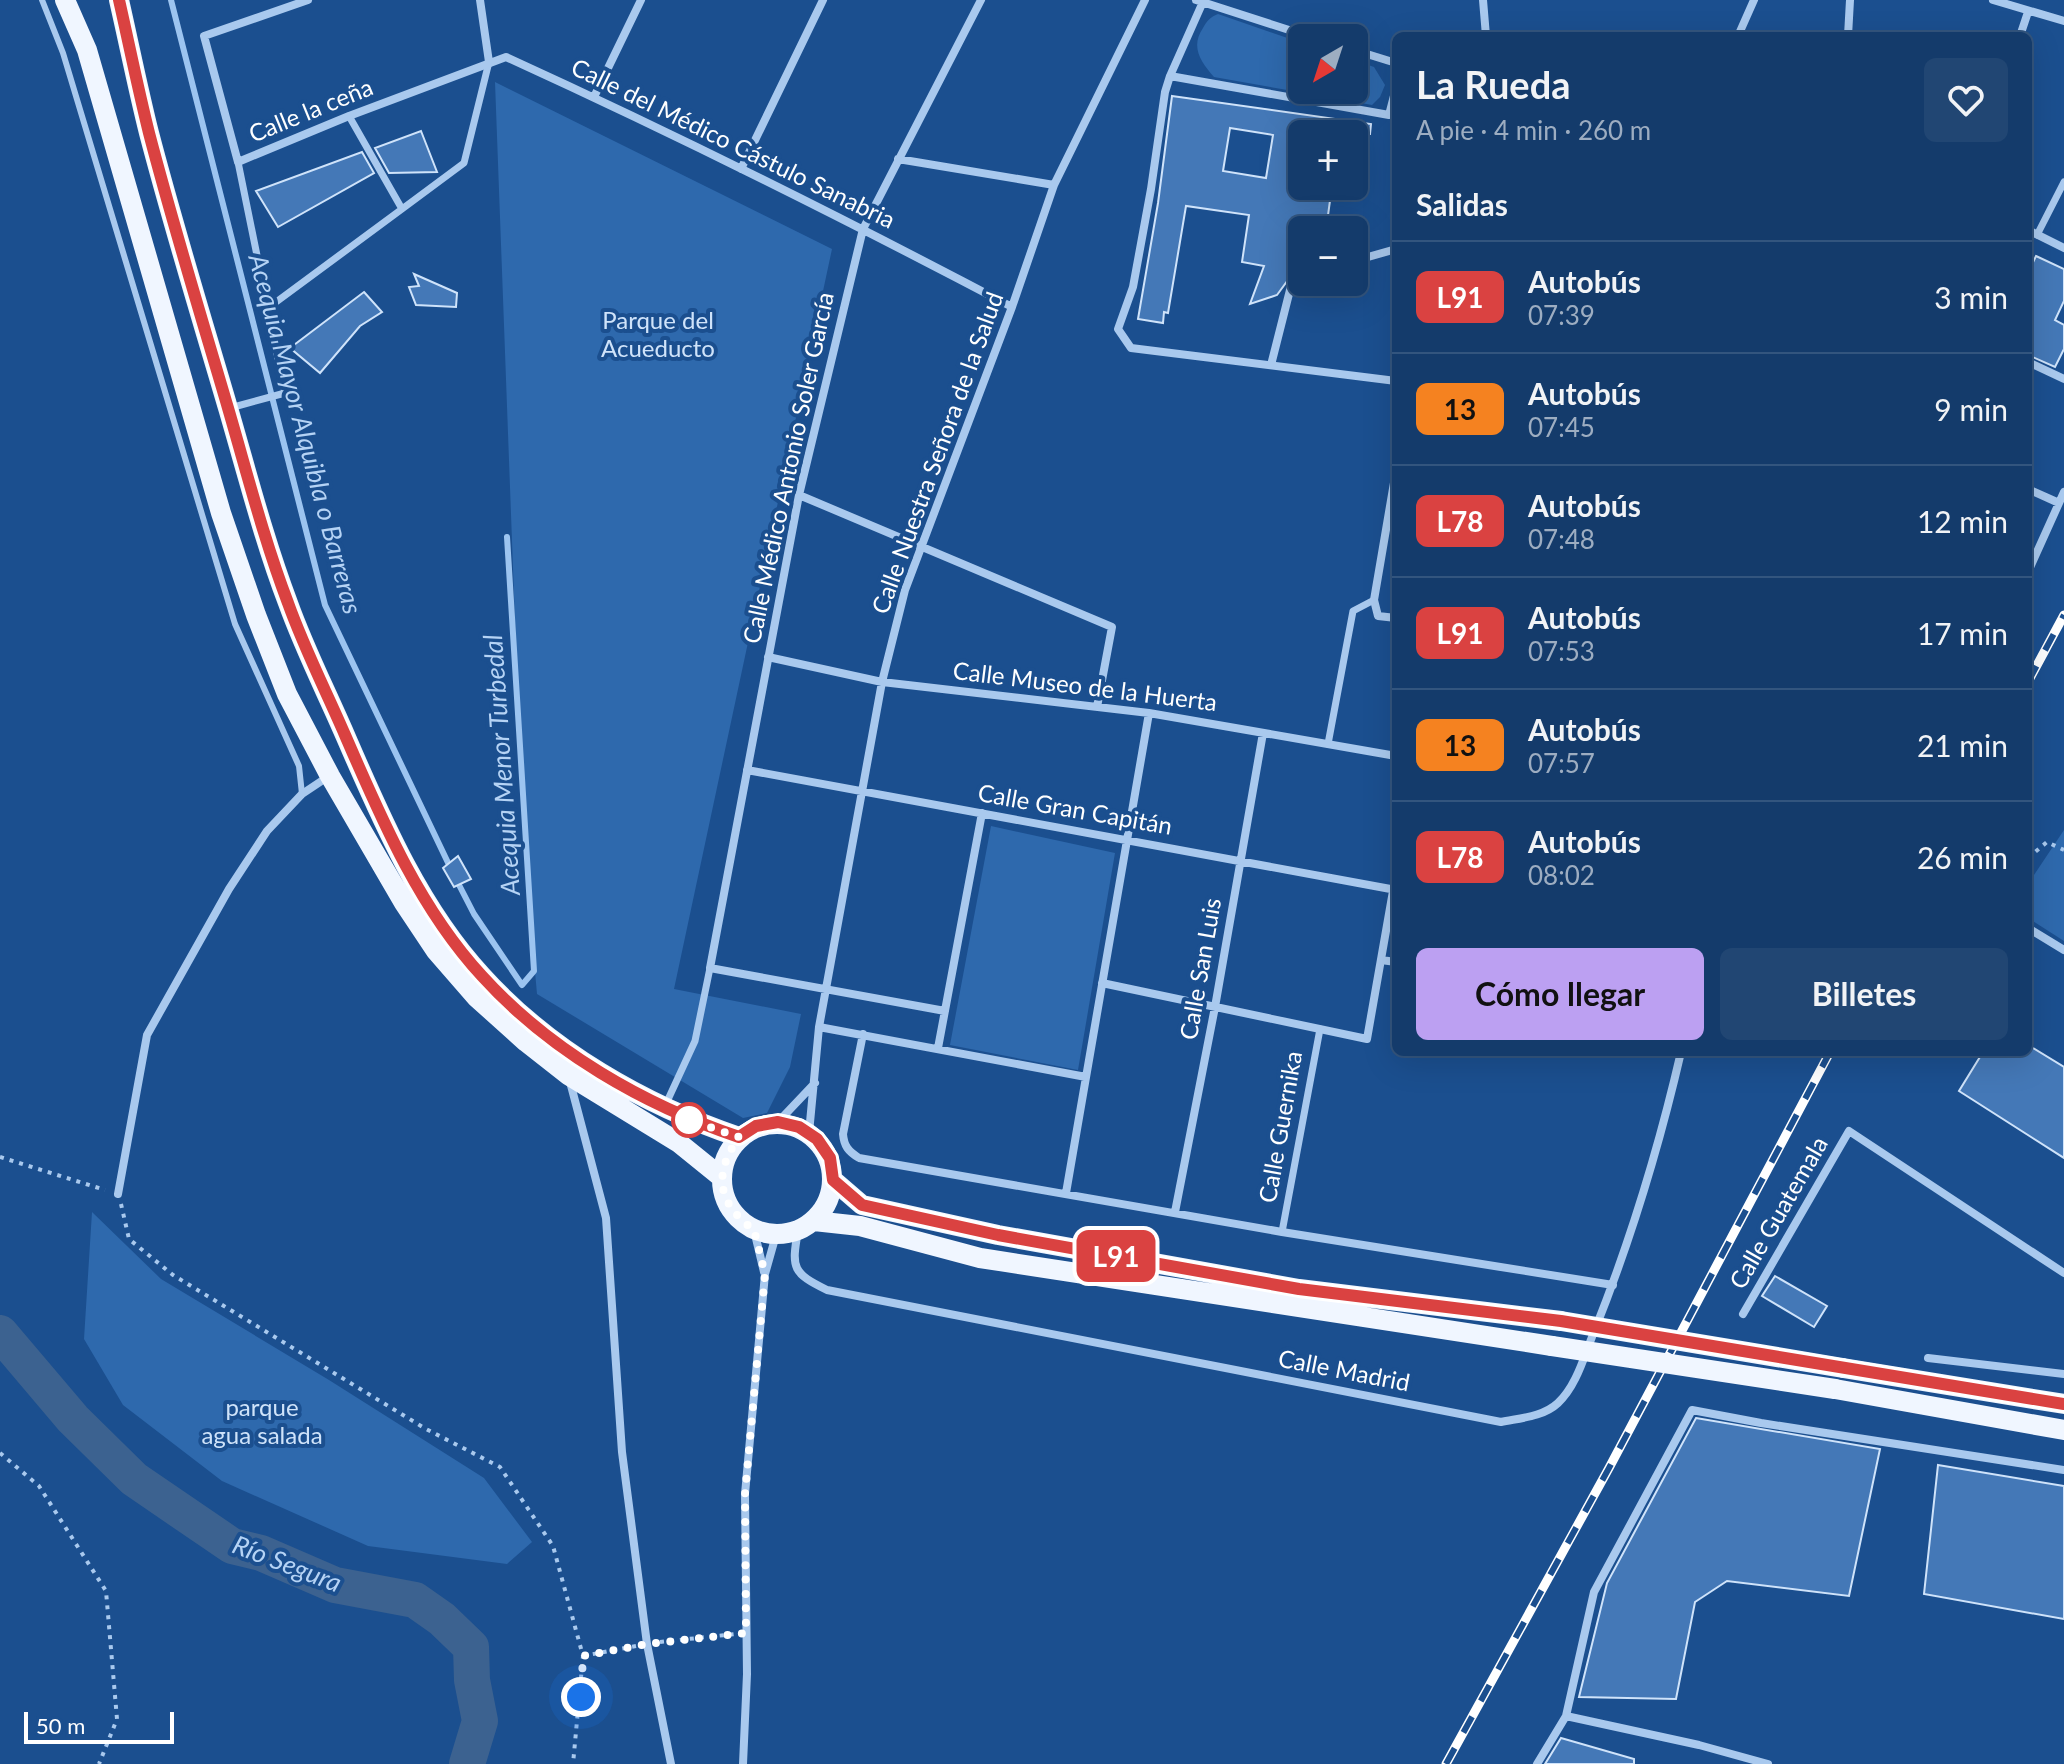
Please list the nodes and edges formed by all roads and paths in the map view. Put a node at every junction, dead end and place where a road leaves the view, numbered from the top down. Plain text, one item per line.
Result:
1 (42, 0) edge
2 (65, 0) edge
3 (119, 0) edge
4 (308, 0) edge
5 (480, 0) edge
6 (641, 0) edge
7 (823, 0) edge
8 (981, 0) edge
9 (1145, 0) edge
10 (1483, 0) edge
11 (1754, 0) edge
12 (1850, 0) edge
13 (1993, 0) edge
14 (1199, 2) edge
15 (2028, 12) junction
16 (2064, 21) edge
17 (1288, 30) edge
18 (1486, 32) edge
19 (1740, 32) edge
20 (1848, 32) edge
21 (2021, 32) edge
22 (1368, 54) edge
23 (489, 62) junction
24 (1392, 62) edge
25 (1170, 76) junction
26 (594, 97) junction
27 (1392, 103) edge
28 (349, 116) junction
29 (898, 159) junction
30 (238, 162) junction
31 (741, 169) junction
32 (2064, 182) edge
33 (1054, 185) junction
34 (402, 209) junction
35 (863, 229) junction
36 (2032, 232) edge
37 (2064, 248) edge
38 (1392, 250) edge
39 (1368, 257) edge
40 (1288, 296) edge
41 (1012, 307) junction
42 (268, 308) junction
43 (2032, 364) edge
44 (1271, 365) junction
45 (2064, 379) edge
46 (1392, 380) edge
47 (228, 408) junction
48 (2032, 491) edge
49 (2064, 492) edge
50 (799, 495) junction
51 (2059, 503) junction
52 (1392, 509) edge
53 (921, 547) junction
54 (2032, 563) edge
55 (1374, 600) junction
56 (1392, 618) edge
57 (768, 657) junction
58 (882, 682) junction
59 (1097, 707) junction
60 (1149, 713) junction
61 (1263, 733) junction
62 (1328, 744) junction
63 (1392, 755) edge
64 (747, 770) junction
65 (330, 776) junction
66 (862, 791) junction
67 (302, 794) junction
68 (982, 813) junction
69 (1127, 840) junction
70 (2064, 850) edge
71 (2032, 855) edge
72 (1241, 861) junction
73 (1392, 889) edge
74 (1392, 905) edge
75 (2032, 930) edge
76 (2064, 950) edge
77 (1381, 960) junction
78 (1392, 961) edge
79 (710, 968) junction
80 (1102, 983) junction
81 (826, 989) junction
82 (1215, 1007) junction
83 (945, 1011) junction
84 (819, 1027) junction
85 (1320, 1029) junction
86 (863, 1034) junction
87 (938, 1048) junction
88 (1680, 1056) edge
89 (568, 1075) junction
90 (1086, 1077) junction
91 (815, 1082) junction
92 (665, 1107) junction
93 (778, 1122) junction
94 (809, 1133) junction
95 (739, 1137) junction
96 (0, 1157) edge
97 (721, 1177) junction
98 (833, 1180) junction
99 (1066, 1193) junction
100 (118, 1194) junction
101 (1175, 1212) junction
102 (806, 1226) junction
103 (754, 1230) junction
104 (1282, 1232) junction
105 (776, 1235) junction
106 (2064, 1273) edge
107 (765, 1274) junction
108 (1613, 1285) junction
109 (1743, 1314) dead end
110 (1928, 1358) dead end
111 (2064, 1374) edge
112 (2064, 1404) edge
113 (2064, 1430) edge
114 (0, 1453) edge
115 (2064, 1470) edge
116 (746, 1633) junction
117 (647, 1644) junction
118 (583, 1656) junction
119 (1566, 1716) junction
120 (99, 1764) edge
121 (573, 1764) edge
122 (671, 1764) edge
123 (743, 1764) edge
124 (1537, 1764) edge
125 (1768, 1764) edge

1 - 67 lane
2 - 65 main road
3 - 47 main road
4 - 30 street, Calle la ceña
5 - 23 street
6 - 26 street
7 - 31 street
8 - 29 street, Calle Médico Antonio Soler García
9 - 33 street, Calle Nuestra Señora de la Salud
10 - 18 street
11 - 19 street
12 - 20 street
13 - 15 street
14 - 17 street
14 - 25 street
15 - 16 street
15 - 21 street
22 - 24 street
23 - 26 street, Calle del Médico Cástulo Sanabria
23 - 28 street, Calle la ceña
23 - 34 street
25 - 27 street
25 - 44 street
26 - 31 street, Calle del Médico Cástulo Sanabria
28 - 30 street, Calle la ceña
28 - 34 street
29 - 33 street
29 - 35 street, Calle Médico Antonio Soler García
30 - 42 street
31 - 35 street, Calle del Médico Cástulo Sanabria
32 - 36 street
33 - 41 street, Calle Nuestra Señora de la Salud
34 - 42 street
35 - 41 street, Calle del Médico Cástulo Sanabria
35 - 50 street, Calle Médico Antonio Soler García
36 - 37 street
38 - 39 street
40 - 44 street
41 - 53 street, Calle Nuestra Señora de la Salud
42 - 47 street
43 - 45 street
44 - 46 street
47 - 92 main road
48 - 51 street
49 - 51 street
50 - 53 street
50 - 57 street, Calle Médico Antonio Soler García
51 - 54 street
52 - 55 street
53 - 58 street, Calle Nuestra Señora de la Salud
53 - 59 street
55 - 56 street
55 - 62 street
57 - 58 street, Calle Museo de la Huerta
57 - 64 street, Calle Médico Antonio Soler García
58 - 59 street, Calle Museo de la Huerta
58 - 66 street, Calle Nuestra Señora de la Salud
59 - 60 street, Calle Museo de la Huerta
60 - 61 street, Calle Museo de la Huerta
60 - 69 street
61 - 62 street, Calle Museo de la Huerta
61 - 72 street, Calle San Luis
62 - 63 street, Calle Museo de la Huerta
64 - 66 street, Calle Gran Capitán
64 - 79 street, Calle Médico Antonio Soler García
65 - 67 street
65 - 89 main road
66 - 68 street, Calle Gran Capitán
66 - 81 street, Calle Nuestra Señora de la Salud
67 - 100 street
68 - 69 street, Calle Gran Capitán
68 - 83 street
69 - 72 street, Calle Gran Capitán
69 - 80 street
70 - 71 path
72 - 73 street, Calle Gran Capitán
72 - 82 street, Calle San Luis
74 - 77 street
75 - 76 street
77 - 78 street
77 - 85 street
79 - 81 street
79 - 92 street
80 - 82 street
80 - 90 street
81 - 83 street
81 - 84 street, Calle Nuestra Señora de la Salud
82 - 85 street
82 - 101 street, Calle San Luis
83 - 87 street
84 - 86 street
84 - 91 street, Calle Nuestra Señora de la Salud
85 - 104 street, Calle Guernika
86 - 87 street
86 - 99 street
87 - 90 street
88 - 108 street, Calle Madrid
89 - 97 main road
89 - 117 street
90 - 99 street
91 - 93 street
91 - 94 street, Calle Nuestra Señora de la Salud
92 - 95 main road
93 - 94 main road
93 - 95 main road
94 - 98 main road
95 - 97 main road
96 - 100 path
97 - 103 main road
98 - 102 main road
98 - 112 main road, bridge
99 - 101 street
100 - 118 path
101 - 104 street
102 - 105 main road
102 - 108 street, Calle Madrid
102 - 113 main road, bridge
103 - 105 main road
103 - 107 street
104 - 108 street
105 - 107 street
106 - 109 street, Calle Guatemala
107 - 116 street
110 - 111 street
114 - 120 path
115 - 119 street
116 - 117 path
116 - 123 street
117 - 118 path
117 - 122 street
118 - 121 path
119 - 124 street
119 - 125 street

